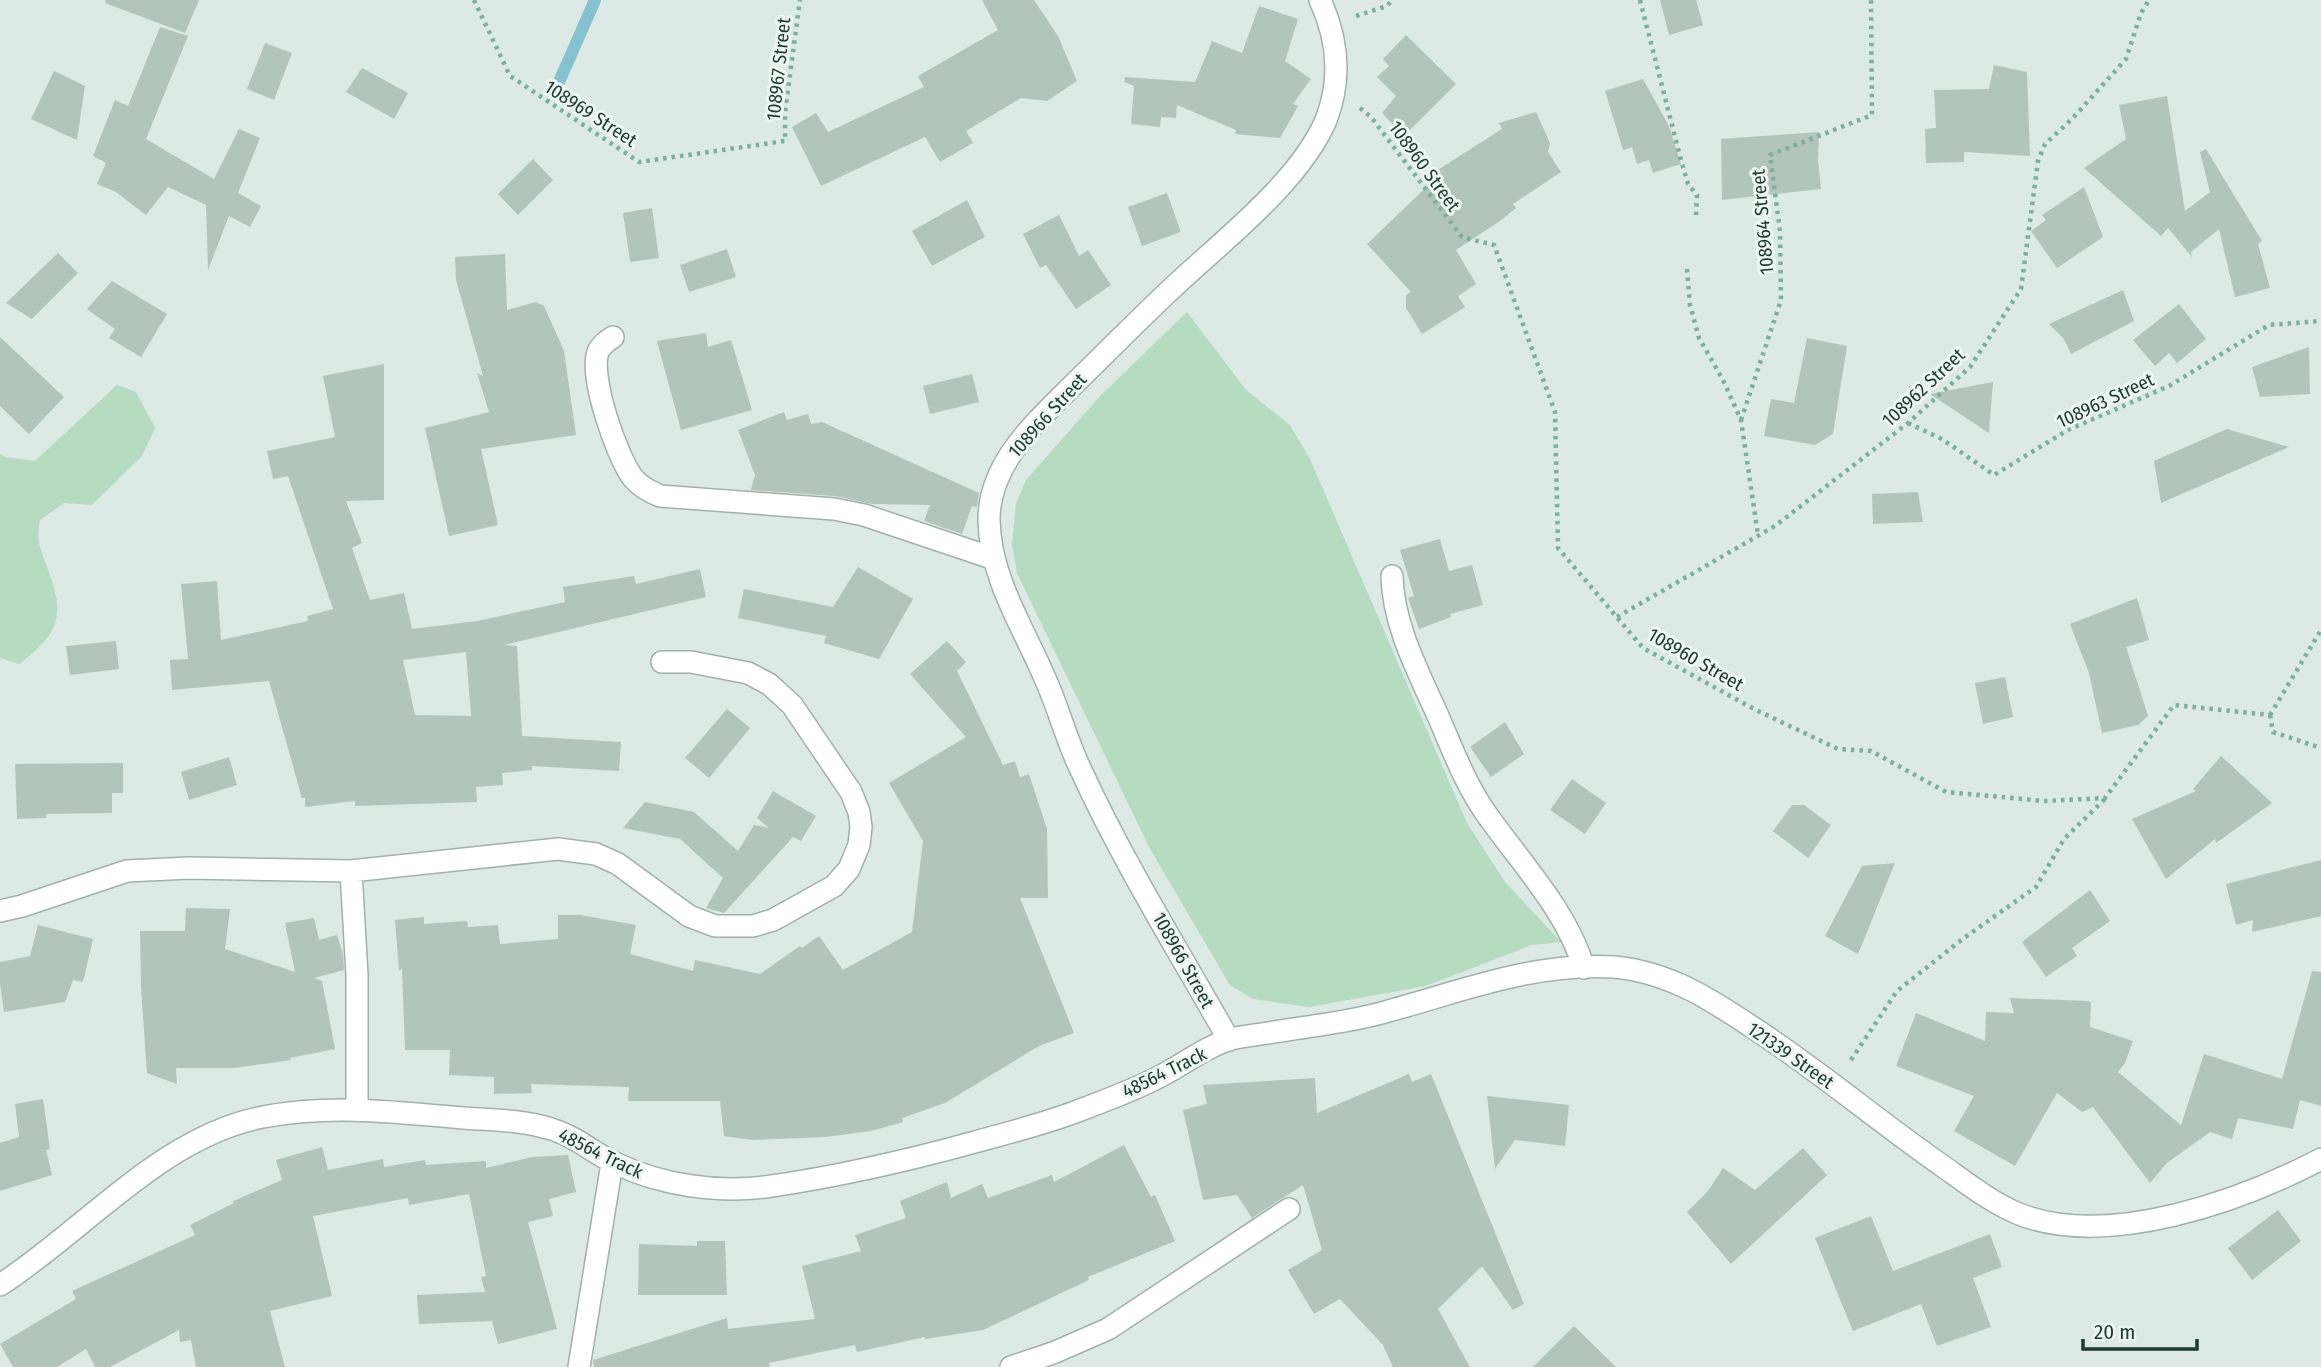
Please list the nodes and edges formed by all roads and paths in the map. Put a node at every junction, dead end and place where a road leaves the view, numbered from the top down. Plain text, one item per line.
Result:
1 (474, 0) edge
2 (800, 0) edge
3 (1320, 0) edge
4 (1392, 0) edge
5 (1640, 0) edge
6 (1871, 0) edge
7 (2149, 0) edge
8 (1331, 23) junction
9 (1335, 86) junction
10 (785, 141) joint
11 (1696, 215) dead end
12 (1687, 269) dead end
13 (2321, 321) edge
14 (613, 337) dead end
15 (1741, 420) junction
16 (1908, 423) junction
17 (1758, 535) junction
18 (992, 558) junction
19 (1392, 576) dead end
20 (1616, 617) junction
21 (2321, 630) edge
22 (662, 662) dead end
23 (2270, 715) junction
24 (2321, 748) edge
25 (2105, 798) junction
26 (351, 871) junction
27 (0, 911) edge
28 (1584, 968) junction
29 (1229, 1040) junction
30 (1834, 1086) junction
31 (357, 1108) junction
32 (2321, 1159) edge
33 (612, 1163) junction
34 (1289, 1209) dead end
35 (0, 1285) edge
36 (579, 1367) edge
37 (1011, 1367) edge

1 - 10 path, 108969 Street
2 - 10 path, 108967 Street
3 - 8 street, 108966 Street
4 - 8 path
5 - 11 path
6 - 15 path, 108964 Street
7 - 16 path, 108962 Street
8 - 9 street, 108966 Street
9 - 18 street, 108966 Street
9 - 20 path, 108960 Street
12 - 15 path, 108964 Street
13 - 16 path, 108963 Street
14 - 18 street
15 - 17 path, 108964 Street
16 - 17 path, 108962 Street
17 - 20 path, 108962 Street
18 - 29 street, 108966 Street
19 - 28 street
20 - 25 path, 108960 Street
21 - 23 path
22 - 26 street
23 - 24 path
23 - 25 path
25 - 30 path
26 - 27 street
26 - 31 street
28 - 29 street, 121339 Street
28 - 30 street, 121339 Street
29 - 33 street, 48564 Track
30 - 32 street, 121339 Street
31 - 33 street, 48564 Track
31 - 35 street, 48564 Track
33 - 36 street
34 - 37 street

